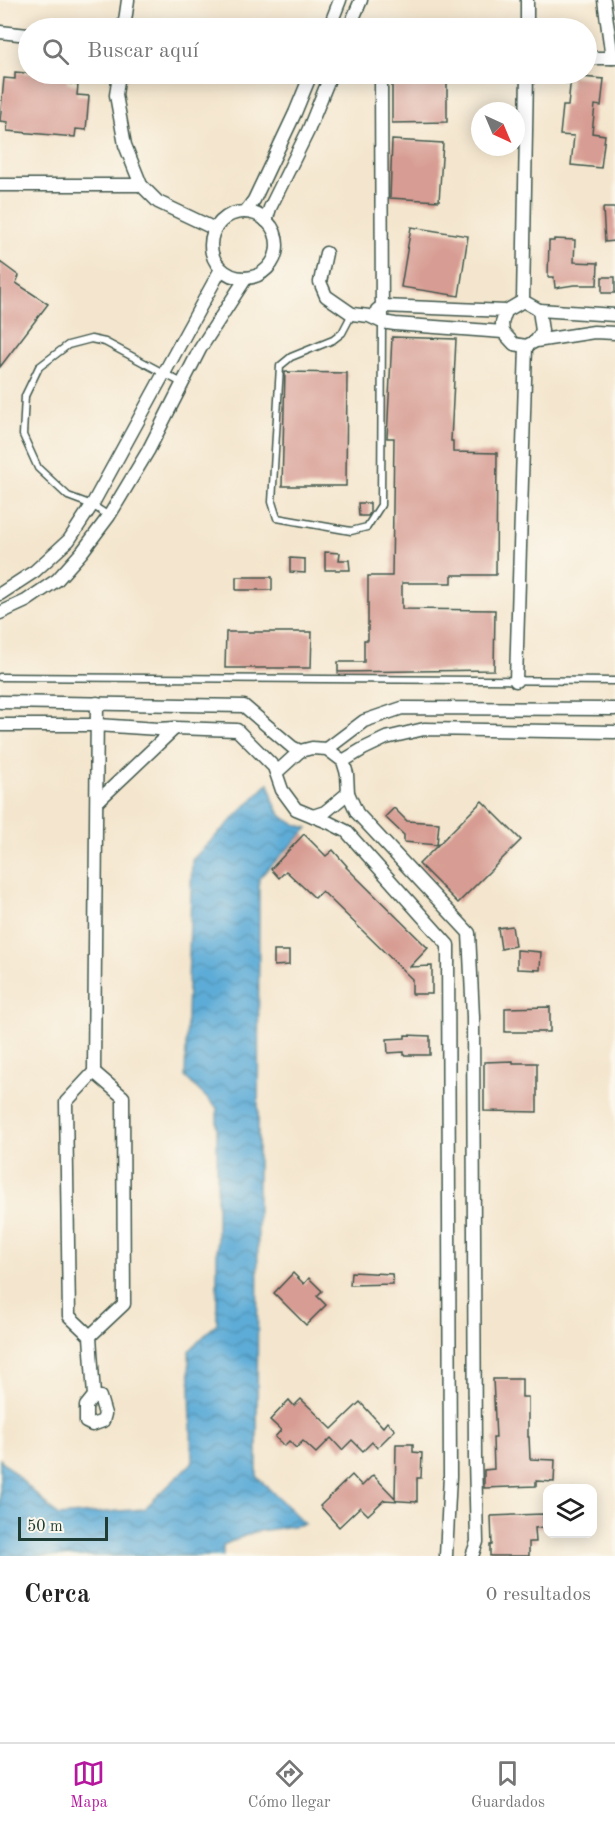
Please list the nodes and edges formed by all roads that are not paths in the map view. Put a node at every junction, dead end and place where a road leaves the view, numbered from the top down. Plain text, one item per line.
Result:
1 (128, 0) edge
2 (340, 0) edge
3 (361, 0) edge
4 (526, 0) edge
5 (604, 0) edge
6 (125, 18) edge
7 (333, 18) edge
8 (353, 18) edge
9 (527, 18) edge
10 (0, 32) edge
11 (18, 34) edge
12 (597, 58) edge
13 (613, 58) edge
14 (118, 84) edge
15 (307, 84) edge
16 (327, 84) edge
17 (381, 84) edge
18 (526, 84) edge
19 (141, 184) junction
20 (0, 186) edge
21 (245, 212) junction
22 (266, 221) junction
23 (215, 229) junction
24 (326, 253) dead end
25 (221, 269) junction
26 (246, 278) junction
27 (523, 300) junction
28 (383, 306) junction
29 (539, 310) junction
30 (506, 311) junction
31 (352, 314) junction
32 (615, 315) edge
33 (369, 316) junction
34 (382, 322) junction
35 (503, 332) junction
36 (615, 333) edge
37 (531, 344) junction
38 (163, 374) junction
39 (183, 383) junction
40 (92, 505) junction
41 (109, 516) junction
42 (0, 594) edge
43 (0, 613) edge
44 (0, 677) edge
45 (516, 681) junction
46 (615, 681) edge
47 (0, 702) edge
48 (97, 703) junction
49 (615, 709) edge
50 (0, 725) edge
51 (97, 725) junction
52 (175, 728) junction
53 (615, 732) edge
54 (327, 749) junction
55 (300, 751) junction
56 (343, 761) junction
57 (277, 772) junction
58 (348, 793) junction
59 (97, 802) junction
60 (313, 816) junction
61 (94, 1072) junction
62 (90, 1336) junction
63 (94, 1396) dead end
64 (446, 1556) edge
65 (471, 1556) edge

1 - 6 street
2 - 7 street
3 - 8 street
4 - 9 street
5 - 13 street
10 - 11 street
12 - 13 street
14 - 19 street
15 - 21 street
16 - 22 street
17 - 28 street
18 - 27 street
19 - 20 street
19 - 23 street
21 - 22 street
21 - 23 street
22 - 26 street
23 - 25 street
24 - 31 street
25 - 26 street
25 - 38 street
26 - 39 street
27 - 29 street
27 - 30 street
28 - 30 street
28 - 33 street
28 - 34 street
29 - 32 street
29 - 37 street
30 - 35 street
31 - 33 street
31 - 34 lane
33 - 34 street
34 - 35 street
35 - 37 street
36 - 37 street
37 - 45 street
38 - 39 lane
38 - 40 street
38 - 40 lane
39 - 41 street
40 - 41 lane
40 - 42 street
41 - 43 street
44 - 45 lane
45 - 46 lane
47 - 48 street
48 - 51 street
48 - 55 street
49 - 54 street
50 - 51 street
51 - 52 street
51 - 59 street
52 - 57 street
52 - 59 street
53 - 56 street
54 - 55 street
54 - 56 street
55 - 57 street
56 - 58 street
57 - 60 street
58 - 60 street
58 - 65 street
59 - 61 street
60 - 64 street
61 - 62 street
61 - 62 street
62 - 63 street

